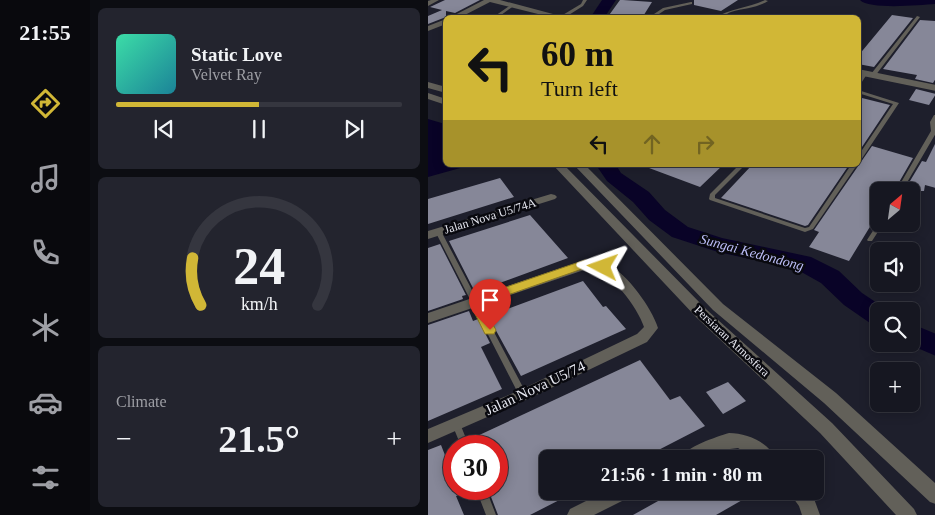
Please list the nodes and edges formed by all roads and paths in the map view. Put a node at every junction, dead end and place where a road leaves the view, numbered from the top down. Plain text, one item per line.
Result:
1 (436, 0) edge
2 (490, 0) edge
3 (585, 0) edge
4 (766, 1) dead end
5 (691, 3) dead end
6 (428, 4) edge
7 (513, 5) junction
8 (458, 15) edge
9 (498, 15) edge
10 (555, 15) edge
11 (566, 15) edge
12 (655, 15) edge
13 (722, 15) edge
14 (918, 17) dead end
15 (443, 22) edge
16 (428, 29) edge
17 (865, 74) edge
18 (428, 85) edge
19 (936, 88) edge
20 (443, 89) edge
21 (861, 92) edge
22 (428, 96) edge
23 (443, 101) edge
24 (936, 116) edge
25 (861, 156) edge
26 (560, 167) edge
27 (581, 167) edge
28 (740, 167) edge
29 (853, 167) edge
30 (904, 182) edge
31 (551, 197) dead end
32 (875, 232) edge
33 (433, 233) edge
34 (870, 240) dead end
35 (475, 302) junction
36 (428, 318) edge
37 (523, 395) junction
38 (456, 424) junction
39 (460, 435) edge
40 (428, 436) edge
41 (706, 450) edge
42 (760, 450) edge
43 (936, 496) edge
44 (485, 500) edge
45 (608, 500) edge
46 (805, 500) edge
47 (583, 514) edge
48 (491, 515) edge
49 (811, 515) edge
50 (908, 515) edge

1 - 6 street
2 - 7 street
2 - 8 street
3 - 11 lane
4 - 13 lane
5 - 12 lane
7 - 9 lane
7 - 10 street
14 - 17 lane
15 - 16 street
17 - 19 street
18 - 20 street
21 - 25 lane
22 - 23 street
24 - 30 lane
26 - 50 street, Persiaran Atmosfera
27 - 43 street, Persiaran Atmosfera
28 - 29 lane
31 - 33 street, Jalan Nova U5/74A
32 - 34 lane
33 - 35 lane
35 - 36 street
35 - 37 lane
35 - 37 street, Jalan Nova U5/74
37 - 38 street, Jalan Nova U5/74
38 - 39 lane
38 - 40 street, Jalan Nova U5/74
41 - 42 street
44 - 48 lane
45 - 47 street
46 - 49 street

